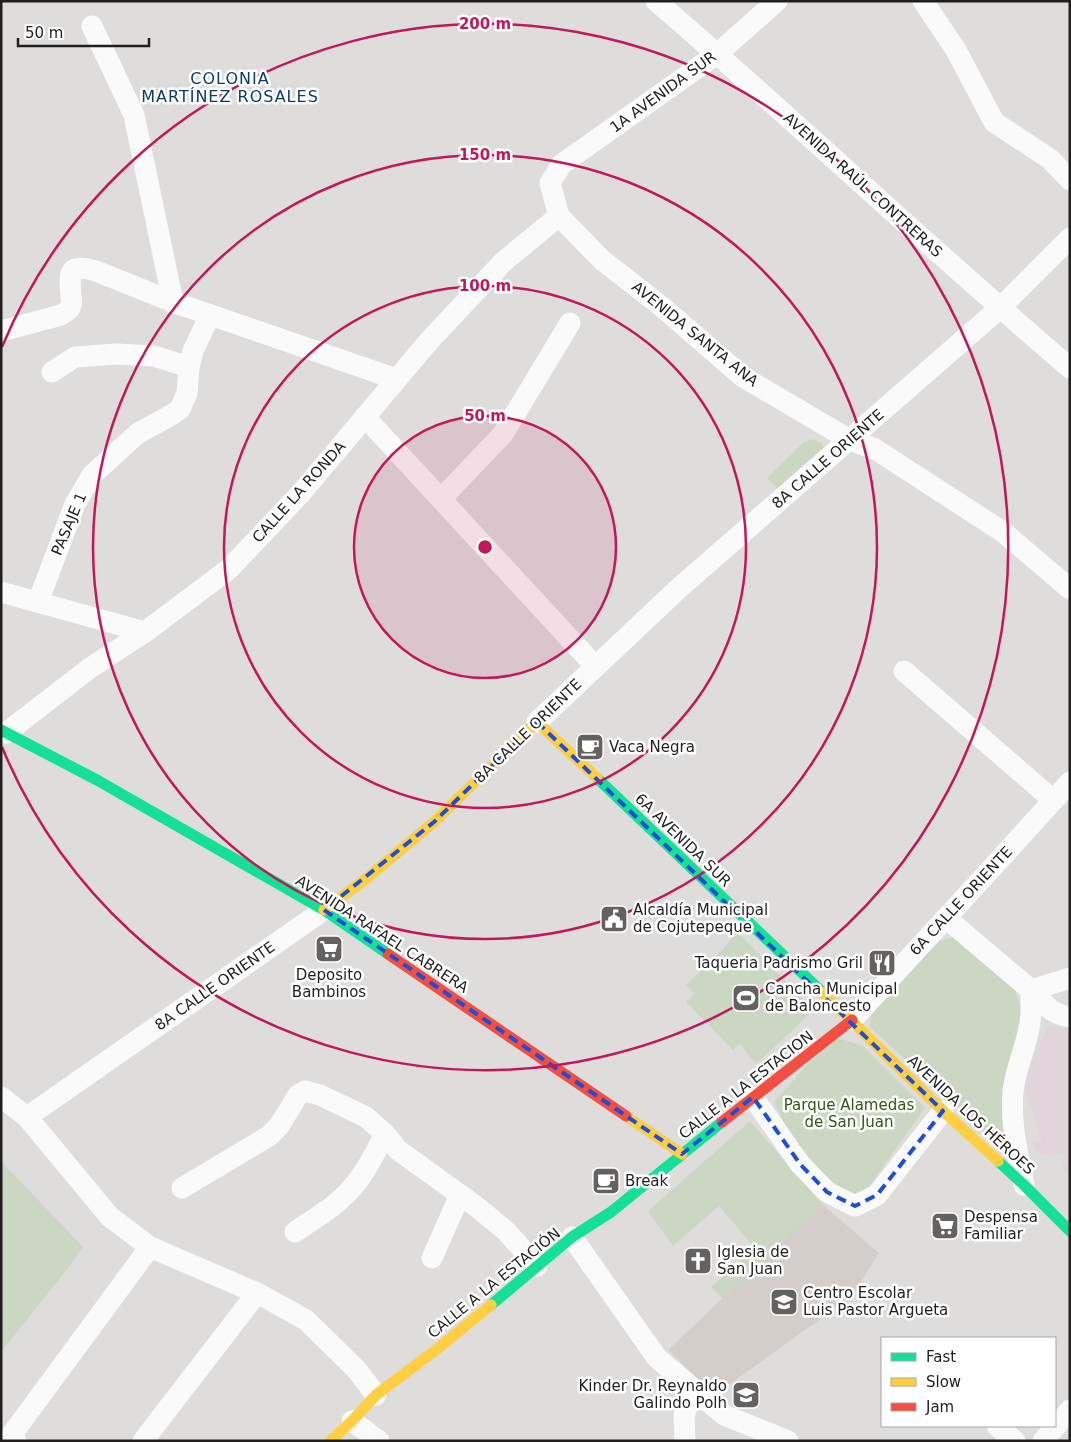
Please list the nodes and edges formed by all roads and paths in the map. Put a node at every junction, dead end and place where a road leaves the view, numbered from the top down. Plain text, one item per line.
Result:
1 (656, 1) edge
2 (777, 1) edge
3 (923, 1) edge
4 (92, 26) dead end
5 (717, 54) junction
6 (1070, 180) edge
7 (550, 183) joint
8 (559, 216) junction
9 (1070, 238) edge
10 (173, 302) junction
11 (1000, 308) junction
12 (210, 315) junction
13 (570, 323) dead end
14 (1, 331) edge
15 (189, 367) junction
16 (1070, 368) edge
17 (52, 372) dead end
18 (396, 379) junction
19 (365, 417) junction
20 (850, 440) junction
21 (441, 498) junction
22 (1070, 589) edge
23 (1, 592) edge
24 (38, 602) junction
25 (145, 632) junction
26 (595, 666) junction
27 (904, 670) dead end
28 (537, 722) junction
29 (4, 731) edge
30 (1070, 782) edge
31 (1053, 800) junction
32 (324, 910) junction
33 (946, 918) junction
34 (1070, 978) edge
35 (1031, 990) junction
36 (1070, 1017) edge
37 (852, 1020) junction
38 (1, 1097) edge
39 (753, 1097) junction
40 (943, 1111) junction
41 (27, 1117) junction
42 (385, 1134) junction
43 (682, 1154) junction
44 (1024, 1185) junction
45 (182, 1188) dead end
46 (460, 1195) junction
47 (295, 1232) dead end
48 (1070, 1232) edge
49 (572, 1237) junction
50 (150, 1247) junction
51 (432, 1258) dead end
52 (537, 1266) junction
53 (256, 1294) junction
54 (694, 1389) junction
55 (376, 1395) junction
56 (1070, 1410) edge
57 (352, 1421) junction
58 (998, 1427) edge
59 (1056, 1427) edge
60 (1056, 1427) edge
61 (12, 1438) edge
62 (143, 1441) edge
63 (330, 1441) edge
64 (379, 1441) edge
65 (685, 1441) edge
66 (788, 1441) edge
67 (1015, 1441) edge
68 (1044, 1441) edge

1 - 5 street, AVENIDA RAÚL CONTRERAS
2 - 5 street, 1A AVENIDA SUR
3 - 6 street
4 - 10 street
5 - 7 street, 1A AVENIDA SUR
5 - 11 street, AVENIDA RAÚL CONTRERAS
7 - 8 street, AVENIDA SANTA ANA
8 - 18 street, CALLE LA RONDA
8 - 20 street, AVENIDA SANTA ANA
9 - 11 street, 8A CALLE ORIENTE
10 - 12 street
10 - 14 street
11 - 16 street, AVENIDA RAÚL CONTRERAS
11 - 20 street, 8A CALLE ORIENTE
12 - 15 street, PASAJE 1
12 - 18 street
13 - 21 street
15 - 17 street
15 - 24 street, PASAJE 1
18 - 19 street, CALLE LA RONDA
19 - 21 street
19 - 25 street, CALLE LA RONDA
20 - 22 street, AVENIDA SANTA ANA
20 - 26 street, 8A CALLE ORIENTE
21 - 26 street
23 - 24 street
24 - 25 street
25 - 29 street, CALLE LA RONDA
26 - 28 street, 8A CALLE ORIENTE
27 - 31 street
28 - 32 main road, 8A CALLE ORIENTE
28 - 37 main road, 6A AVENIDA SUR
29 - 32 main road, AVENIDA RAFAEL CABRERA
30 - 31 street, 6A CALLE ORIENTE
31 - 33 street, 6A CALLE ORIENTE
32 - 41 street, 8A CALLE ORIENTE
32 - 43 main road, AVENIDA RAFAEL CABRERA
33 - 35 street
33 - 37 street, 6A CALLE ORIENTE
34 - 35 street
35 - 36 street
35 - 44 street
37 - 39 main road, CALLE A LA ESTACION
37 - 40 main road, AVENIDA LOS HÉROES
38 - 41 street
39 - 40 street
39 - 43 main road, CALLE A LA ESTACION
40 - 44 main road, AVENIDA LOS HÉROES
41 - 50 street
42 - 45 street
42 - 46 street
42 - 47 street
43 - 49 main road, CALLE A LA ESTACIÓN
44 - 48 main road, AVENIDA LOS HÉROES
46 - 51 street
46 - 52 street
49 - 52 main road, CALLE A LA ESTACIÓN
49 - 54 street
50 - 53 street
50 - 61 street
52 - 55 main road, CALLE A LA ESTACIÓN
53 - 55 street
53 - 62 street
54 - 65 street
54 - 66 street
55 - 57 main road, CALLE A LA ESTACIÓN
56 - 60 street
57 - 63 main road, CALLE A LA ESTACIÓN
57 - 64 street
58 - 67 street
59 - 68 street

